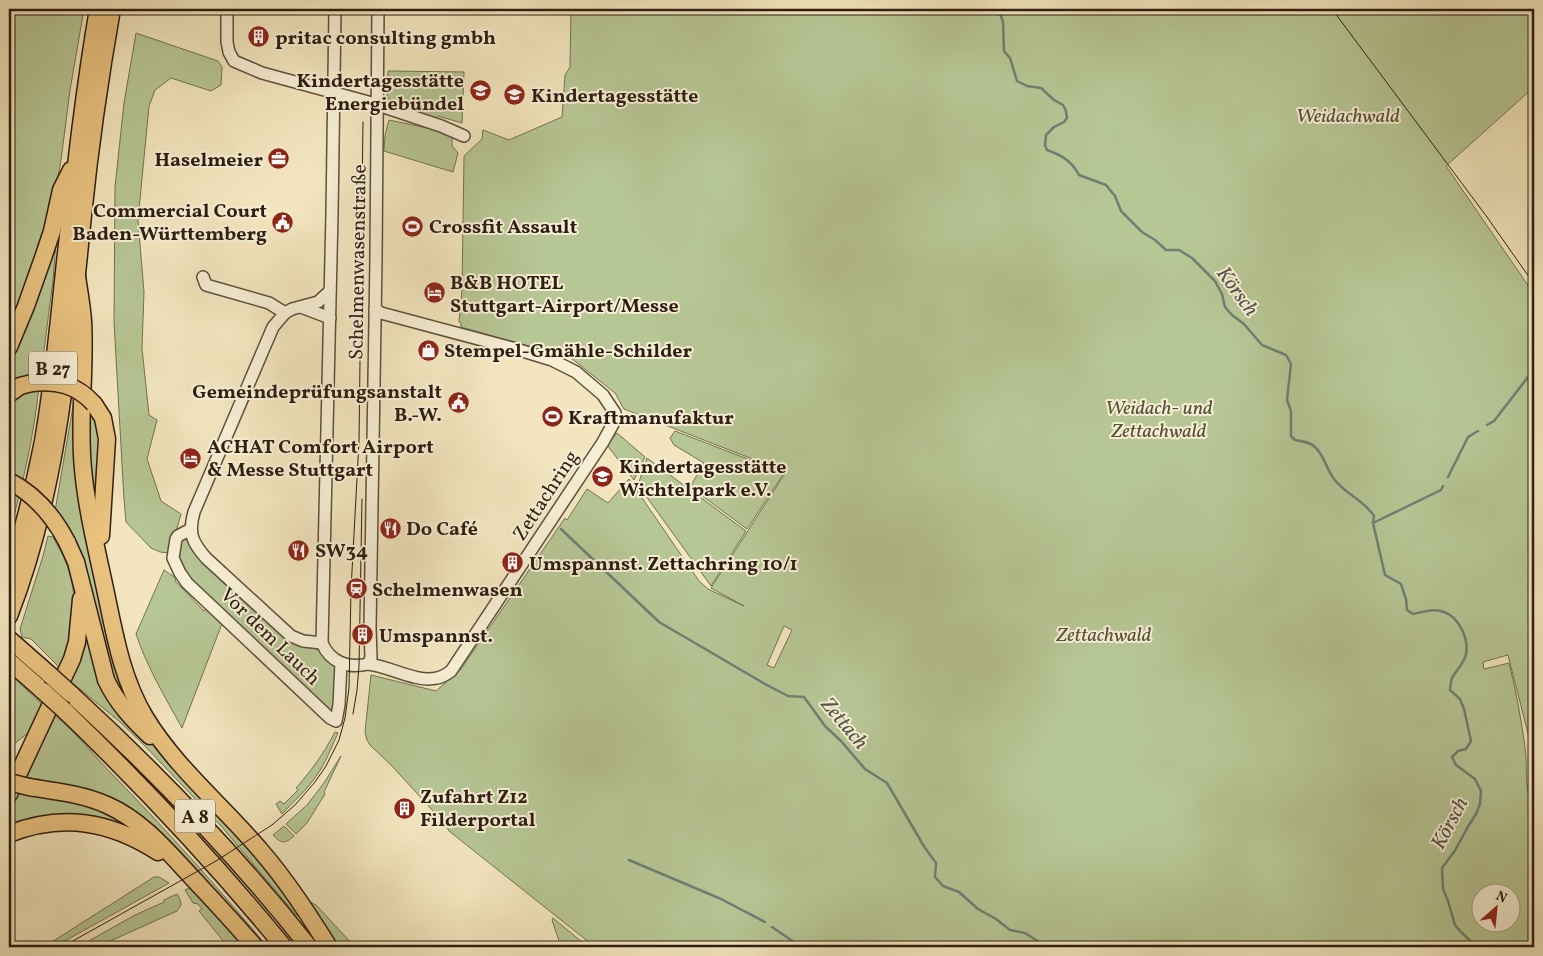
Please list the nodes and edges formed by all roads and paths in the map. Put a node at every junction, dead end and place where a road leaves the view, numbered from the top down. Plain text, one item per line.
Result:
1 (98, 9) edge
2 (112, 9) edge
3 (227, 9) edge
4 (335, 9) edge
5 (378, 9) edge
6 (334, 92) junction
7 (377, 105) junction
8 (464, 136) dead end
9 (76, 159) junction
10 (77, 276) junction
11 (203, 277) dead end
12 (330, 292) junction
13 (301, 307) junction
14 (375, 309) junction
15 (285, 312) junction
16 (330, 318) junction
17 (9, 346) edge
18 (9, 394) edge
19 (9, 481) edge
20 (191, 529) junction
21 (99, 558) junction
22 (9, 574) edge
23 (82, 584) junction
24 (9, 616) edge
25 (12, 642) edge
26 (322, 643) junction
27 (9, 661) edge
28 (341, 664) junction
29 (368, 664) junction
30 (191, 776) junction
31 (9, 782) edge
32 (9, 794) edge
33 (9, 834) edge
34 (186, 871) junction
35 (255, 947) edge
36 (284, 947) edge
37 (309, 947) edge
38 (329, 947) edge

1 - 9 highway, B 27
2 - 10 highway, B 27
3 - 6 street
4 - 6 street, Schelmenwasenstraße
5 - 7 street, Schelmenwasenstraße
6 - 7 street
6 - 12 street, Schelmenwasenstraße
7 - 8 street
7 - 14 street, Schelmenwasenstraße
9 - 17 highway
9 - 22 highway, B 27
10 - 21 highway
10 - 24 highway, B 27
11 - 15 street
12 - 13 street
12 - 16 street, Schelmenwasenstraße
13 - 15 street
13 - 16 street
14 - 29 street, Schelmenwasenstraße
14 - 29 street, Zettachring
15 - 20 street
16 - 26 street, Schelmenwasenstraße
18 - 21 highway, bridge
19 - 23 highway, A 8, bridge
20 - 26 street, Vor dem Lauch
20 - 28 street, Vor dem Lauch
21 - 30 highway
23 - 30 highway, A 8
23 - 32 highway
25 - 37 highway, A 8, bridge
26 - 28 street
27 - 36 highway, A 8, bridge
28 - 29 street
30 - 38 highway, A 8
31 - 34 highway, A 8, bridge
33 - 34 highway
34 - 35 highway, A 8

